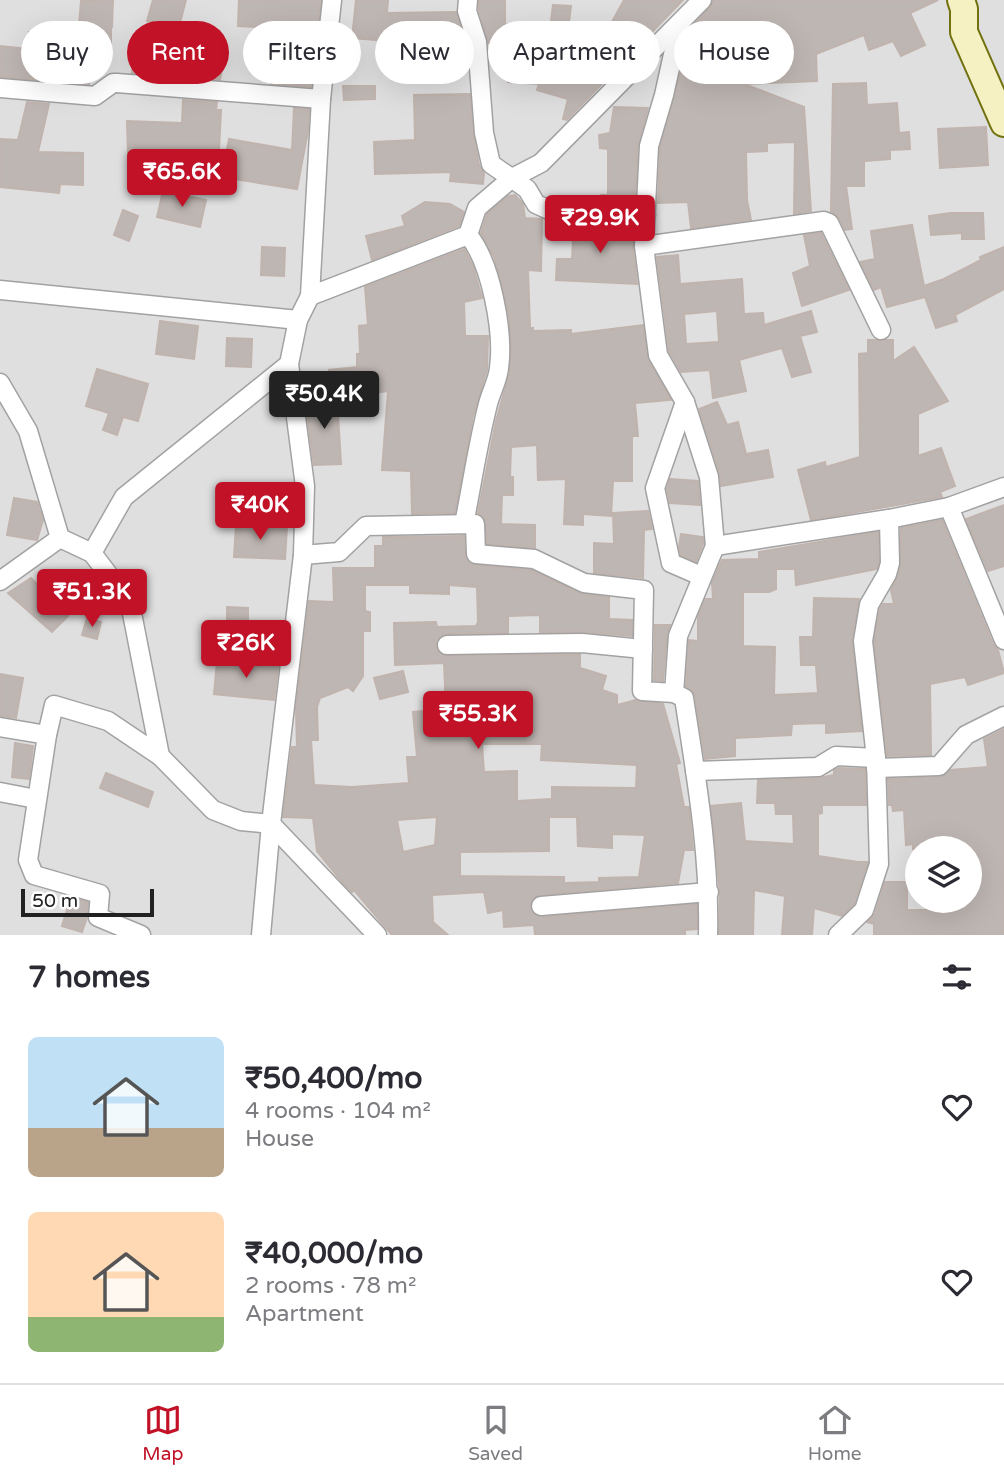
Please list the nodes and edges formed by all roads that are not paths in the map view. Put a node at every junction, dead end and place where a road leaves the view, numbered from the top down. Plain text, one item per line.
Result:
1 (332, 0) edge
2 (468, 0) edge
3 (702, 0) edge
4 (962, 4) edge
5 (682, 21) edge
6 (674, 29) edge
7 (674, 47) edge
8 (1004, 80) edge
9 (0, 88) edge
10 (321, 99) junction
11 (1004, 122) edge
12 (512, 178) junction
13 (646, 215) junction
14 (468, 235) junction
15 (644, 246) junction
16 (0, 290) edge
17 (310, 296) junction
18 (298, 320) junction
19 (881, 330) dead end
20 (289, 364) junction
21 (0, 383) edge
22 (685, 402) junction
23 (1004, 487) edge
24 (949, 507) junction
25 (889, 519) junction
26 (464, 524) junction
27 (60, 538) junction
28 (715, 546) junction
29 (92, 553) junction
30 (303, 555) junction
31 (701, 576) junction
32 (0, 581) edge
33 (1004, 638) edge
34 (447, 645) dead end
35 (643, 649) junction
36 (674, 692) junction
37 (1004, 716) edge
38 (0, 727) edge
39 (47, 736) junction
40 (160, 756) junction
41 (876, 763) junction
42 (695, 771) junction
43 (0, 792) edge
44 (36, 799) junction
45 (271, 824) junction
46 (709, 892) junction
47 (541, 906) dead end
48 (141, 935) edge
49 (261, 935) edge
50 (377, 935) edge
51 (708, 935) edge
52 (838, 935) edge

1 - 10 street
2 - 12 street
3 - 5 street
4 - 8 main road
4 - 11 main road
6 - 12 street
7 - 13 street
9 - 10 street
10 - 17 street
12 - 13 street
12 - 14 street
13 - 15 street
14 - 17 street
14 - 26 street
15 - 19 street
15 - 22 street
16 - 18 street
17 - 18 street
18 - 20 street
20 - 29 street
20 - 30 street
21 - 27 street
22 - 28 street
22 - 31 street
23 - 24 street
24 - 25 street
24 - 33 street
25 - 28 street
25 - 41 street
26 - 30 street
26 - 35 street
27 - 29 street
27 - 32 street
28 - 31 street
29 - 40 street
30 - 45 street
31 - 36 street
34 - 35 street
35 - 36 street
36 - 42 street
37 - 41 street
38 - 39 street
39 - 40 street
39 - 44 street
40 - 45 street
41 - 42 street
41 - 52 street
42 - 46 street
43 - 44 street
44 - 48 street
45 - 49 street
45 - 50 street
46 - 47 street
46 - 51 street

